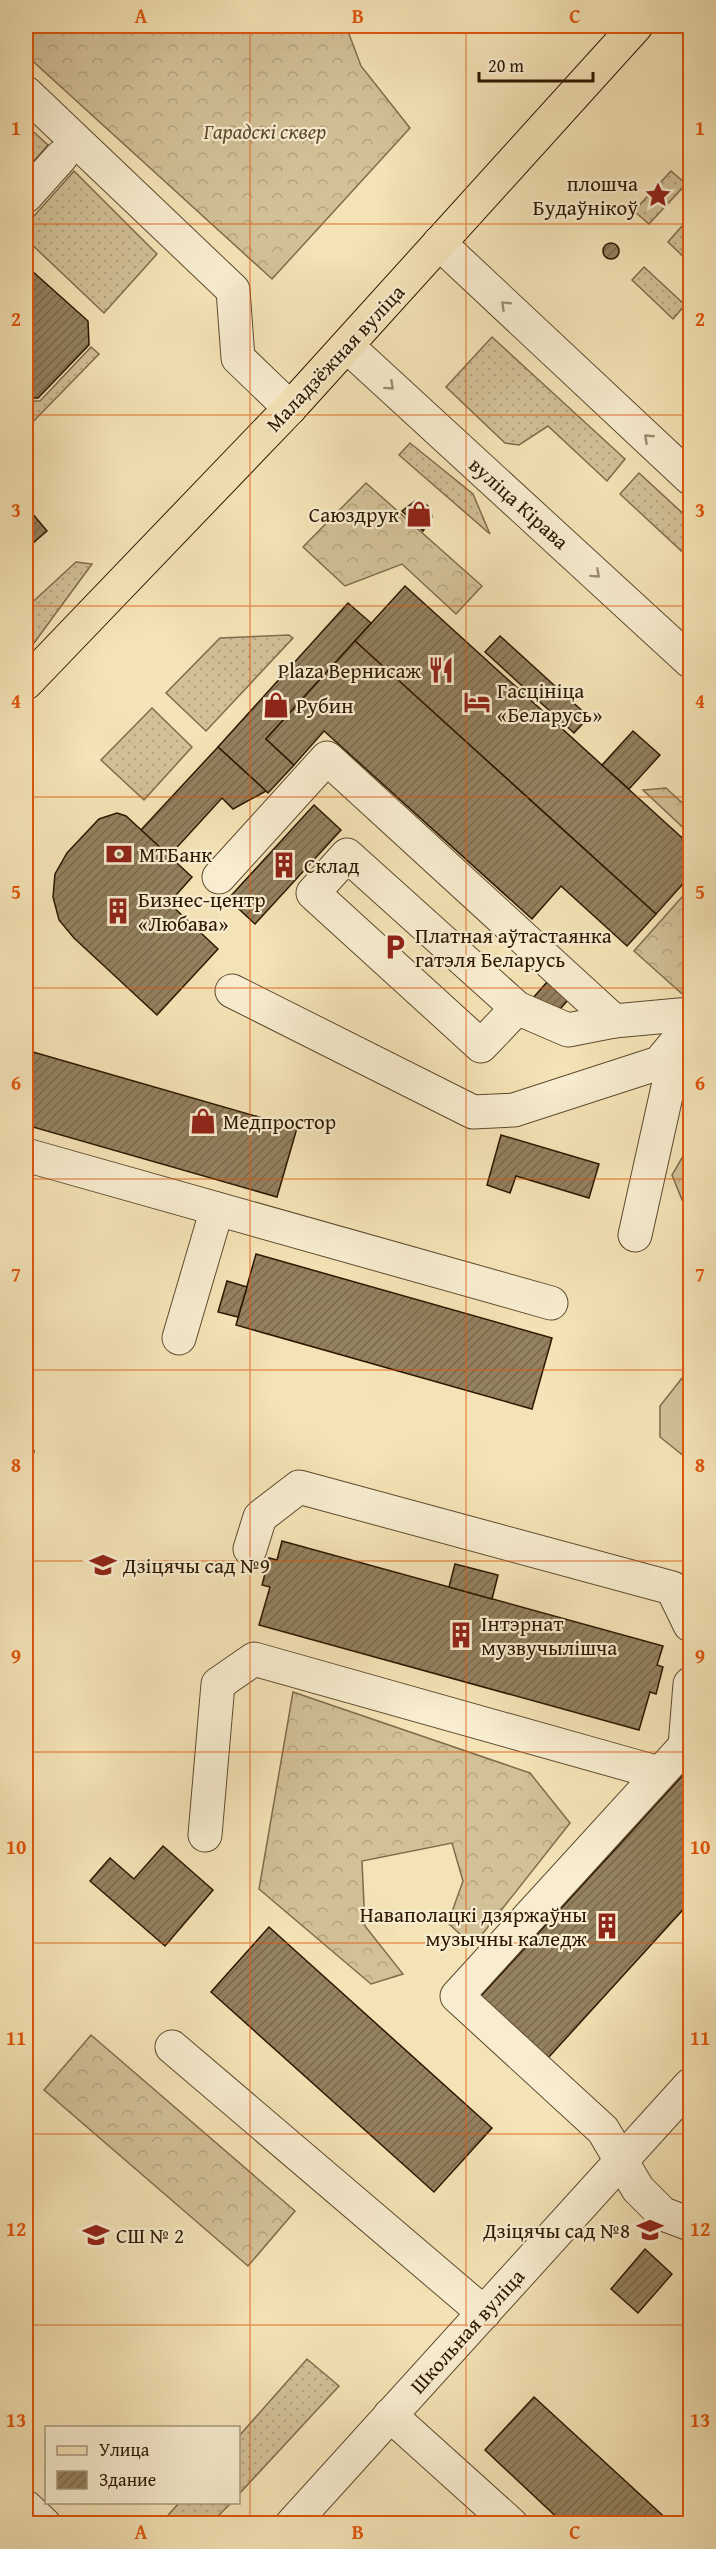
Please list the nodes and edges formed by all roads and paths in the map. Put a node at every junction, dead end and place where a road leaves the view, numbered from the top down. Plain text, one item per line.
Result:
1 (636, 26) edge
2 (26, 93) edge
3 (61, 158) dead end
4 (26, 196) edge
5 (439, 243) junction
6 (347, 346) junction
7 (290, 408) junction
8 (690, 478) edge
9 (690, 661) edge
10 (26, 683) edge
11 (219, 877) dead end
12 (232, 991) dead end
13 (517, 1008) junction
14 (614, 1021) junction
15 (686, 1027) edge
16 (26, 1155) edge
17 (217, 1209) junction
18 (635, 1235) dead end
19 (551, 1303) dead end
20 (180, 1338) dead end
21 (250, 1549) dead end
22 (690, 1625) edge
23 (690, 1684) edge
24 (688, 1748) edge
25 (659, 1773) junction
26 (205, 1835) dead end
27 (172, 2047) dead end
28 (690, 2085) edge
29 (621, 2162) junction
30 (690, 2224) edge
31 (484, 2313) junction
32 (390, 2415) junction
33 (26, 2507) edge
34 (302, 2520) edge
35 (44, 2523) edge
36 (511, 2523) edge

1 - 5 main road, Маладзёжная вуліца
2 - 7 street
3 - 4 street
5 - 6 main road, Маладзёжная вуліца
8 -> 5 street
6 - 7 main road, Маладзёжная вуліца
6 -> 9 street, вуліца Кірава
7 - 10 main road, Маладзёжная вуліца
11 - 14 street
12 - 15 street
13 - 13 street
13 - 14 street
14 - 15 street
15 - 18 street
16 - 17 street
17 - 19 street
17 - 20 street
21 - 22 street
23 - 24 street
24 - 25 street
25 - 26 street
25 - 29 street
27 - 31 street
28 - 29 street, Школьная вуліца
29 - 30 street
29 - 31 street, Школьная вуліца
31 - 32 street, Школьная вуліца
32 - 34 street, Школьная вуліца
32 - 36 street
33 - 35 street

